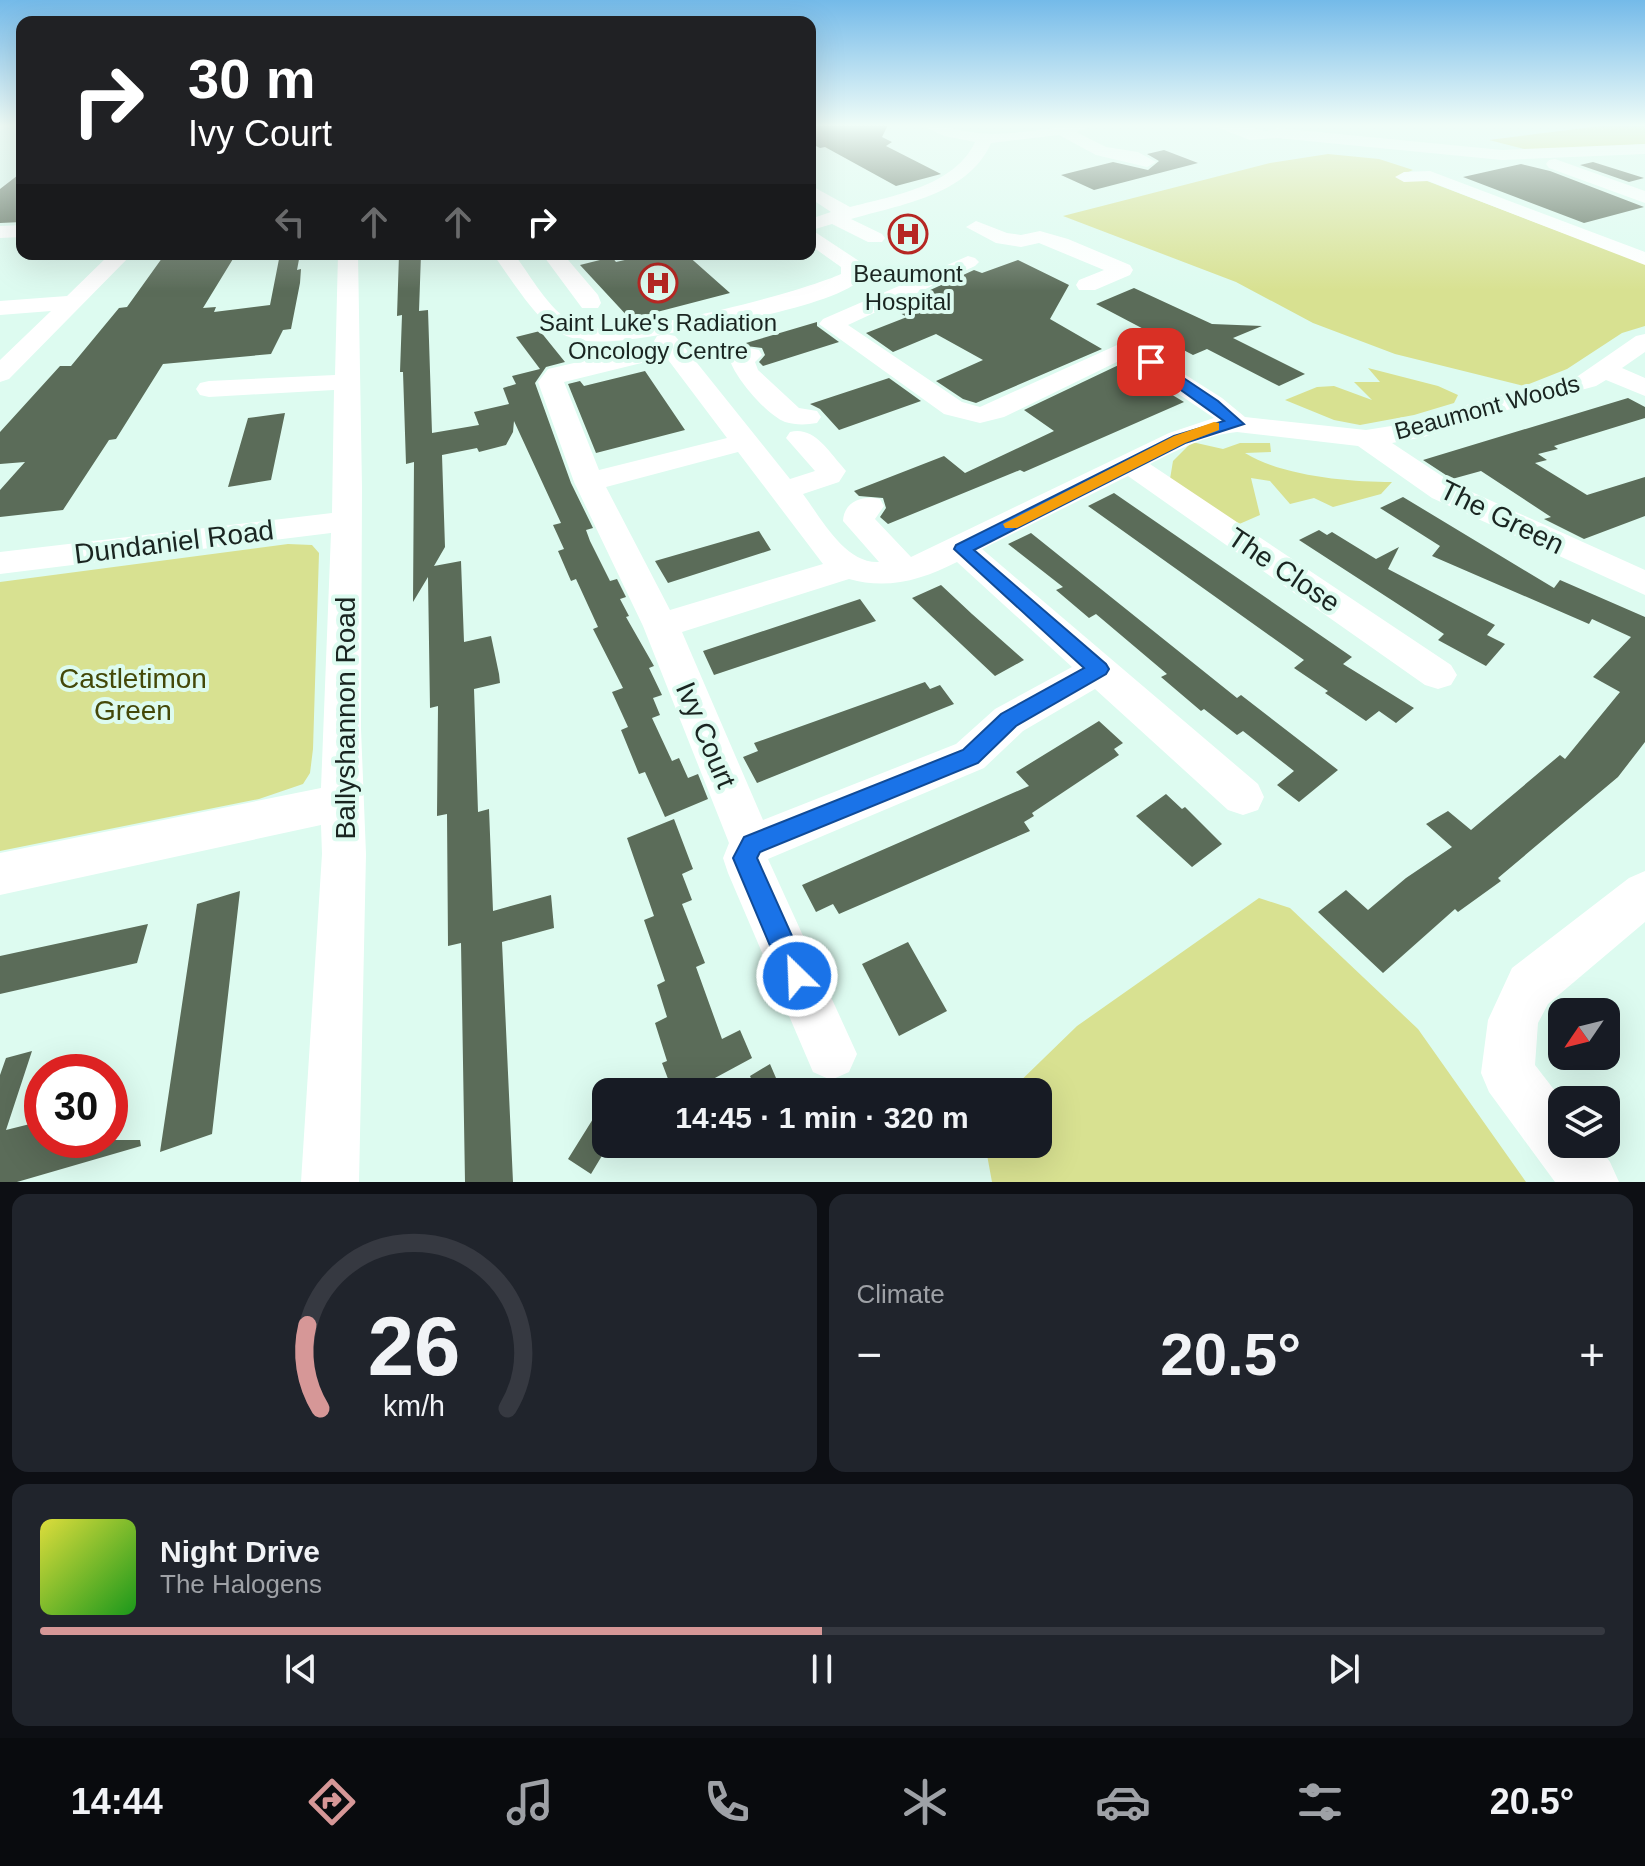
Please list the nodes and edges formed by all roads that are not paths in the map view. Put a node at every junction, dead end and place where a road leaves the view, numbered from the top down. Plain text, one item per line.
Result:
1 (948, 180) edge
2 (1441, 180) edge
3 (1599, 180) edge
4 (816, 195) edge
5 (1645, 197) edge
6 (838, 212) junction
7 (816, 213) edge
8 (816, 222) edge
9 (976, 227) dead end
10 (875, 238) dead end
11 (816, 240) edge
12 (1645, 259) edge
13 (116, 260) edge
14 (348, 260) edge
15 (508, 260) edge
16 (557, 260) edge
17 (968, 262) dead end
18 (1087, 285) dead end
19 (75, 302) junction
20 (590, 303) dead end
21 (0, 308) edge
22 (1645, 341) edge
23 (750, 355) dead end
24 (1624, 364) edge
25 (0, 374) edge
26 (345, 382) junction
27 (1645, 388) edge
28 (209, 389) dead end
29 (766, 391) junction
30 (716, 404) junction
31 (1237, 424) junction
32 (1366, 438) junction
33 (745, 442) junction
34 (1130, 464) junction
35 (589, 482) junction
36 (783, 491) junction
37 (869, 506) dead end
38 (347, 521) junction
39 (962, 549) junction
40 (0, 563) edge
41 (849, 567) junction
42 (905, 570) junction
43 (1645, 583) edge
44 (661, 626) junction
45 (1099, 669) junction
46 (1438, 674) dead end
47 (1243, 797) dead end
48 (341, 802) junction
49 (752, 845) junction
50 (0, 874) edge
51 (1645, 893) edge
52 (831, 1054) dead end
53 (330, 1182) edge
54 (1590, 1182) edge

1 - 6 street
2 - 12 street
3 - 5 street
4 - 6 street
6 - 7 street
6 - 8 street
6 - 10 street
9 - 18 street
11 - 15 street
13 - 19 street
14 - 26 street, Ballyshannon Road
16 - 20 street
17 - 31 street
19 - 21 street
19 - 25 street
22 - 24 street, Beaumont Woods
23 - 29 street
24 - 27 street
24 - 32 street, Beaumont Woods
26 - 28 street
26 - 38 street, Ballyshannon Road
29 - 30 street
29 - 36 street
30 - 33 street, Ivy Court
30 - 35 street, Ivy Court
31 - 32 street
31 - 34 street
32 - 43 street, The Green
33 - 35 street
33 - 36 street, Ivy Court
34 - 39 street
34 - 46 street, The Close
35 - 44 street, Ivy Court
36 - 41 street, Ivy Court
37 - 42 street
38 - 40 street, Dundaniel Road
38 - 48 street, Ballyshannon Road
39 - 42 street
39 - 45 street
41 - 42 street
41 - 44 street
44 - 49 street, Ivy Court
45 - 47 street
45 - 49 street
48 - 50 street
48 - 53 street, Ballyshannon Road
49 - 52 street, Ivy Court
51 - 54 street

